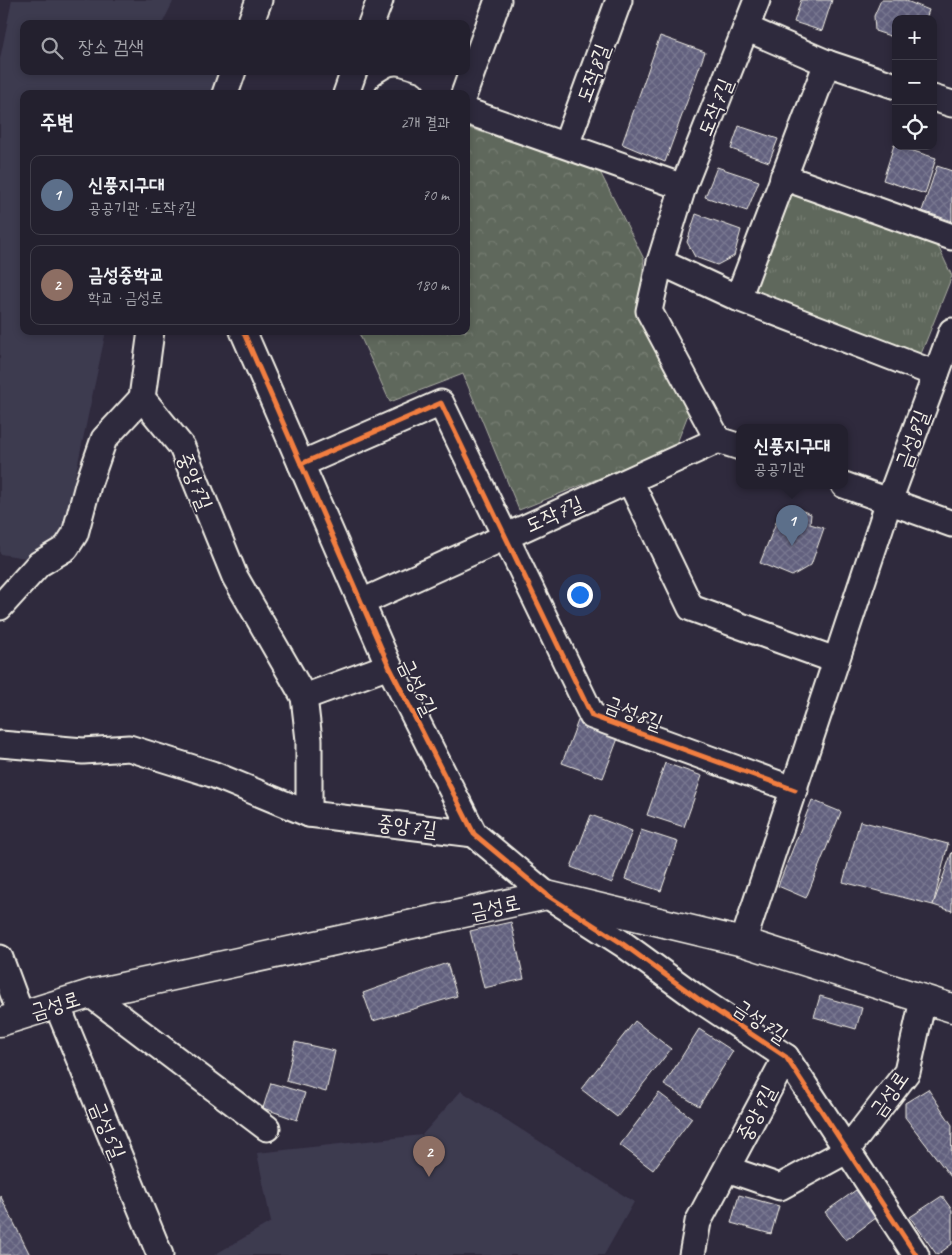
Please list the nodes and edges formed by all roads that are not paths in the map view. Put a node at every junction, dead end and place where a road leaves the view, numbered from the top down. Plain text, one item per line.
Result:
1 (259, 0) edge
2 (380, 0) edge
3 (498, 0) edge
4 (619, 0) edge
5 (756, 0) edge
6 (252, 20) edge
7 (372, 20) edge
8 (746, 28) junction
9 (827, 63) junction
10 (232, 75) edge
11 (353, 75) edge
12 (892, 85) edge
13 (226, 90) edge
14 (347, 90) edge
15 (465, 90) edge
16 (937, 99) edge
17 (952, 104) edge
18 (470, 112) edge
19 (566, 145) junction
20 (783, 177) junction
21 (683, 187) junction
22 (952, 237) edge
23 (660, 262) junction
24 (738, 298) junction
25 (952, 331) edge
26 (150, 335) edge
27 (245, 335) edge
28 (936, 374) junction
29 (142, 398) junction
30 (729, 444) edge
31 (301, 464) junction
32 (630, 481) junction
33 (848, 486) edge
34 (889, 501) junction
35 (952, 524) edge
36 (505, 535) junction
37 (362, 602) junction
38 (0, 607) edge
39 (835, 660) junction
40 (389, 666) junction
41 (304, 697) junction
42 (0, 744) edge
43 (795, 790) junction
44 (309, 814) junction
45 (474, 834) junction
46 (547, 895) junction
47 (743, 942) junction
48 (0, 958) edge
49 (90, 994) junction
50 (923, 1000) junction
51 (57, 1005) junction
52 (952, 1008) edge
53 (10, 1019) edge
54 (786, 1057) junction
55 (267, 1128) dead end
56 (846, 1151) junction
57 (727, 1169) junction
58 (160, 1255) edge
59 (692, 1255) edge
60 (916, 1255) edge

1 - 6 street
2 - 7 street
3 - 15 street
4 - 19 street, 도작8길
5 - 8 street, 도작7길
8 - 9 street
8 - 21 street, 도작7길
9 - 12 street
9 - 20 street
10 - 13 street
11 - 14 street
16 - 17 street
18 - 19 street
19 - 21 street
20 - 22 street
20 - 24 street
21 - 23 street, 도작7길
23 - 24 street
23 - 30 street, 도작7길
24 - 28 street
25 - 28 street, 금성8길
26 - 29 street
27 - 31 street, 금성6길
28 - 34 street, 금성8길
29 - 38 street
29 - 41 street, 중앙7길
30 - 32 street, 도작7길
31 - 36 street
31 - 37 street, 금성6길
32 - 36 street, 도작7길
32 - 39 street
33 - 34 street
34 - 35 street
34 - 39 street, 금성8길
36 - 37 street, 도작7길
36 - 43 street, 금성8길
37 - 40 street, 금성6길
39 - 43 street, 금성8길
40 - 41 street, 금성6길
40 - 45 street, 금성6길
41 - 44 street, 중앙7길
42 - 44 street, 중앙7길
43 - 47 street, 금성8길
44 - 45 street, 중앙7길
45 - 46 street, 금성6길
46 - 47 street, 금성로
46 - 49 street, 금성로
46 - 54 street, 금성7길
47 - 50 street, 금성로
48 - 53 street, 금성로
49 - 51 street, 금성로
49 - 55 street, 금성로
50 - 52 street, 금성로
50 - 56 street, 금성로
51 - 53 street, 금성로
51 - 58 street, 금성5길
54 - 56 street, 금성7길
54 - 57 street, 중앙9길
56 - 57 street, 중앙9길
56 - 60 street, 금성7길
57 - 59 street, 중앙9길

